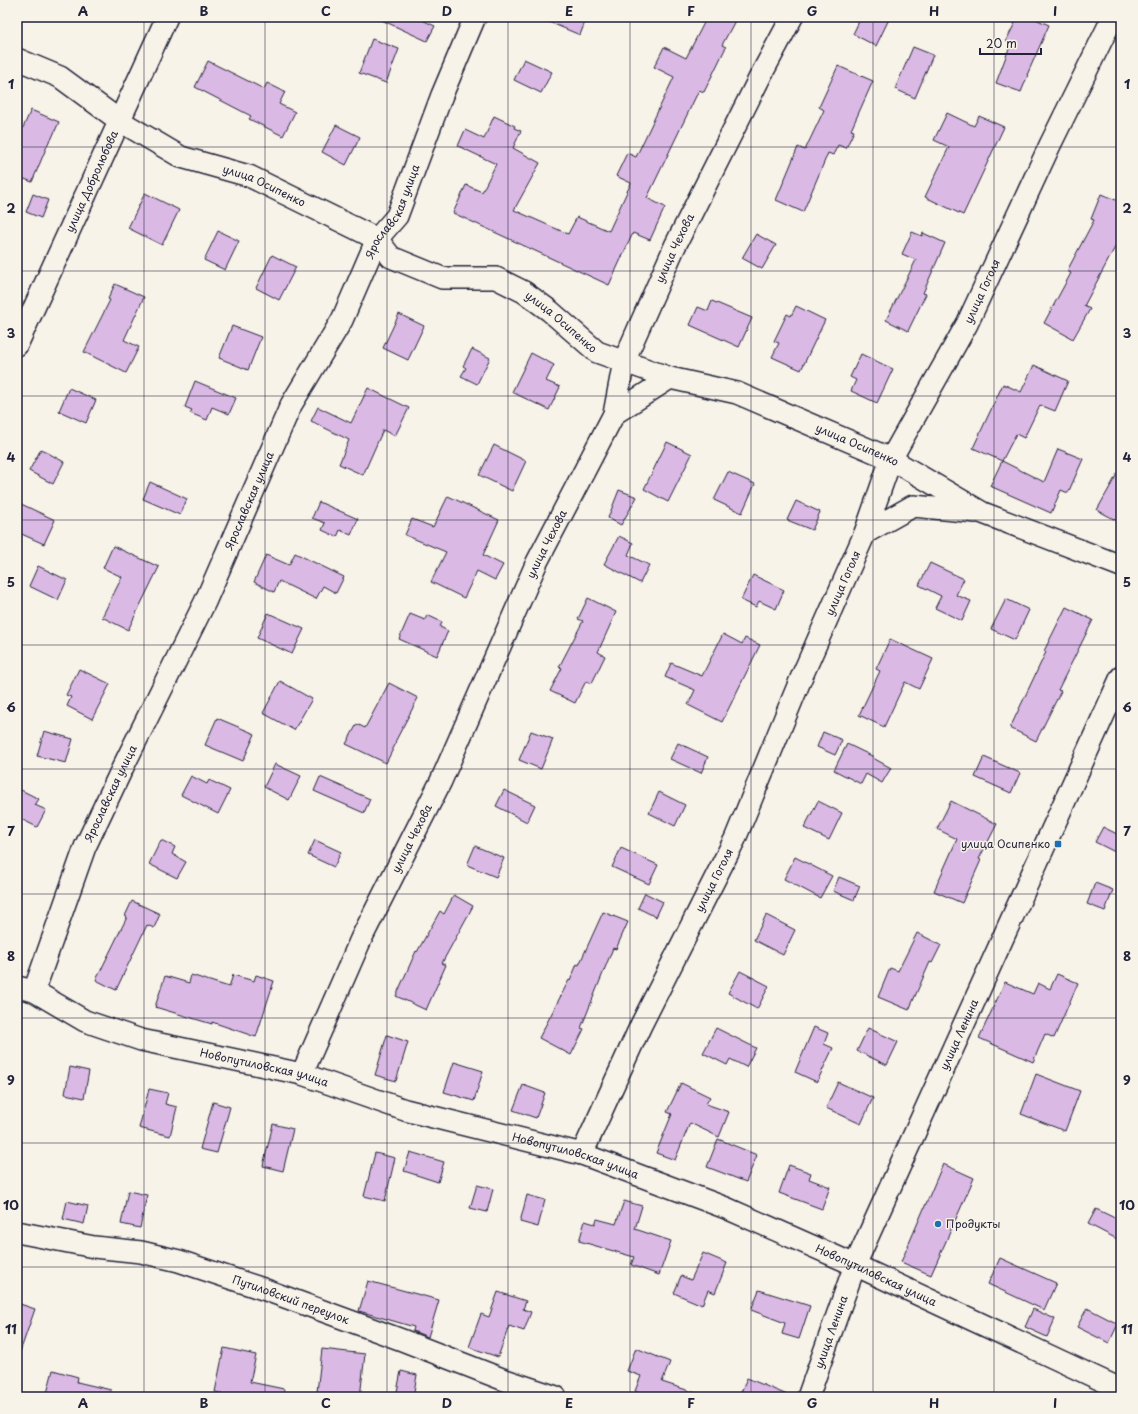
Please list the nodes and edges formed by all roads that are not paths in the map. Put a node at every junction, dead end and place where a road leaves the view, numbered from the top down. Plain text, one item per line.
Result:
1 (167, 17) edge
2 (475, 17) edge
3 (792, 17) edge
4 (1113, 17) edge
5 (17, 60) edge
6 (120, 121) junction
7 (377, 239) junction
8 (17, 345) edge
9 (624, 362) junction
10 (670, 378) junction
11 (614, 414) junction
12 (891, 459) junction
13 (983, 513) junction
14 (866, 533) junction
15 (1121, 566) edge
16 (1121, 677) edge
17 (25, 989) edge
18 (302, 1074) junction
19 (582, 1154) junction
20 (17, 1232) edge
21 (855, 1265) junction
22 (1114, 1387) edge
23 (556, 1397) edge
24 (808, 1397) edge

1 - 6 street, улица Добролюбова
2 - 7 street, Ярославская улица
3 - 9 street, улица Чехова
4 - 12 street, улица Гоголя
5 - 6 street, улица Осипенко
6 - 7 street, улица Осипенко
6 - 8 street, улица Добролюбова
7 - 9 street, улица Осипенко
7 - 17 street, Ярославская улица
9 - 10 street, улица Осипенко
9 - 11 street, улица Чехова
10 - 11 street
10 - 12 street, улица Осипенко
11 - 18 street, улица Чехова
12 - 13 street, улица Осипенко
12 - 14 street, улица Гоголя
13 - 14 street
13 - 15 street, улица Осипенко
14 - 19 street, улица Гоголя
16 - 21 street, улица Ленина
17 - 18 street, Новопутиловская улица
18 - 19 street, Новопутиловская улица
19 - 21 street, Новопутиловская улица
20 - 23 street, Путиловский переулок
21 - 22 street, Новопутиловская улица
21 - 24 street, улица Ленина

